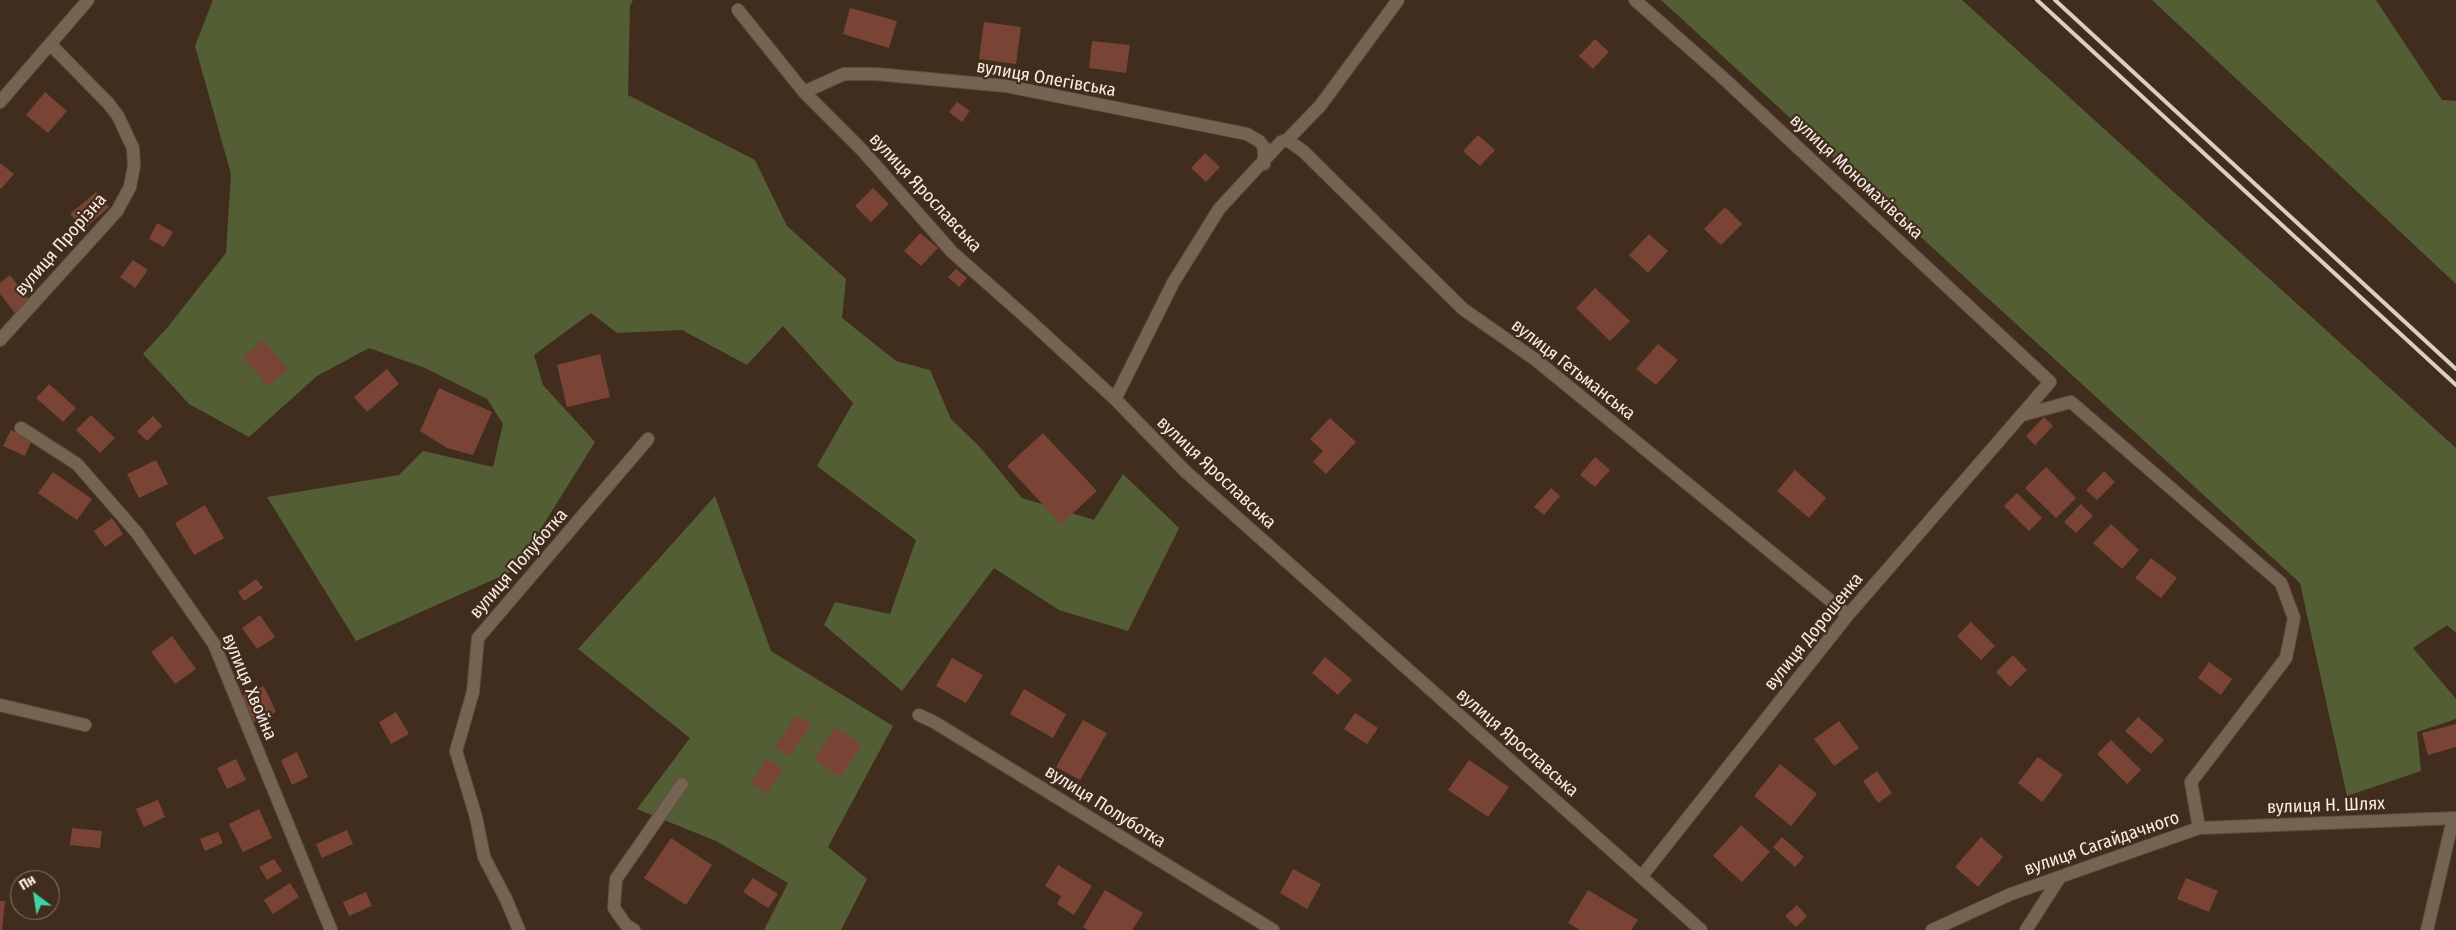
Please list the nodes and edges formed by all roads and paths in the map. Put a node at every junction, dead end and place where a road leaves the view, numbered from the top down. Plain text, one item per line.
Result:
1 (88, 0) edge
2 (1398, 0) edge
3 (1635, 0) edge
4 (738, 10) dead end
5 (52, 45) junction
6 (804, 92) junction
7 (0, 102) edge
8 (1287, 140) junction
9 (1264, 164) junction
10 (0, 340) edge
11 (2050, 382) joint
12 (1115, 399) junction
13 (2022, 415) junction
14 (21, 428) dead end
15 (648, 439) dead end
16 (1848, 615) junction
17 (0, 705) edge
18 (919, 715) dead end
19 (85, 725) dead end
20 (682, 784) dead end
21 (2455, 819) edge
22 (2199, 828) junction
23 (1641, 876) junction
24 (2060, 877) junction
25 (2027, 928) edge
26 (331, 930) edge
27 (519, 930) edge
28 (634, 930) edge
29 (1272, 930) edge
30 (1701, 930) edge
31 (1932, 930) edge
32 (2427, 930) edge

1 - 5 street
2 - 8 street
3 - 11 street, вулиця Мономахівська
4 - 6 street, вулиця Ярославська
5 - 7 street
5 - 10 street, вулиця Прорізна
6 - 9 street, вулиця Олегівська
6 - 12 street, вулиця Ярославська
8 - 9 street
8 - 16 street, вулиця Гетьманська
9 - 12 street
11 - 13 street, вулиця Дорошенка
12 - 23 street, вулиця Ярославська
13 - 16 street, вулиця Дорошенка
13 - 22 street, вулиця Сагайдачного
14 - 26 street, вулиця Хвойна
15 - 27 street, вулиця Полуботка
16 - 23 street, вулиця Дорошенка
17 - 19 street
18 - 29 street, вулиця Полуботка
20 - 28 street
21 - 22 street, вулиця Н. Шлях
21 - 32 street, вулиця Н. Шлях
22 - 24 street, вулиця Сагайдачного
23 - 30 street, вулиця Ярославська
24 - 25 street
24 - 31 street, вулиця Сагайдачного

